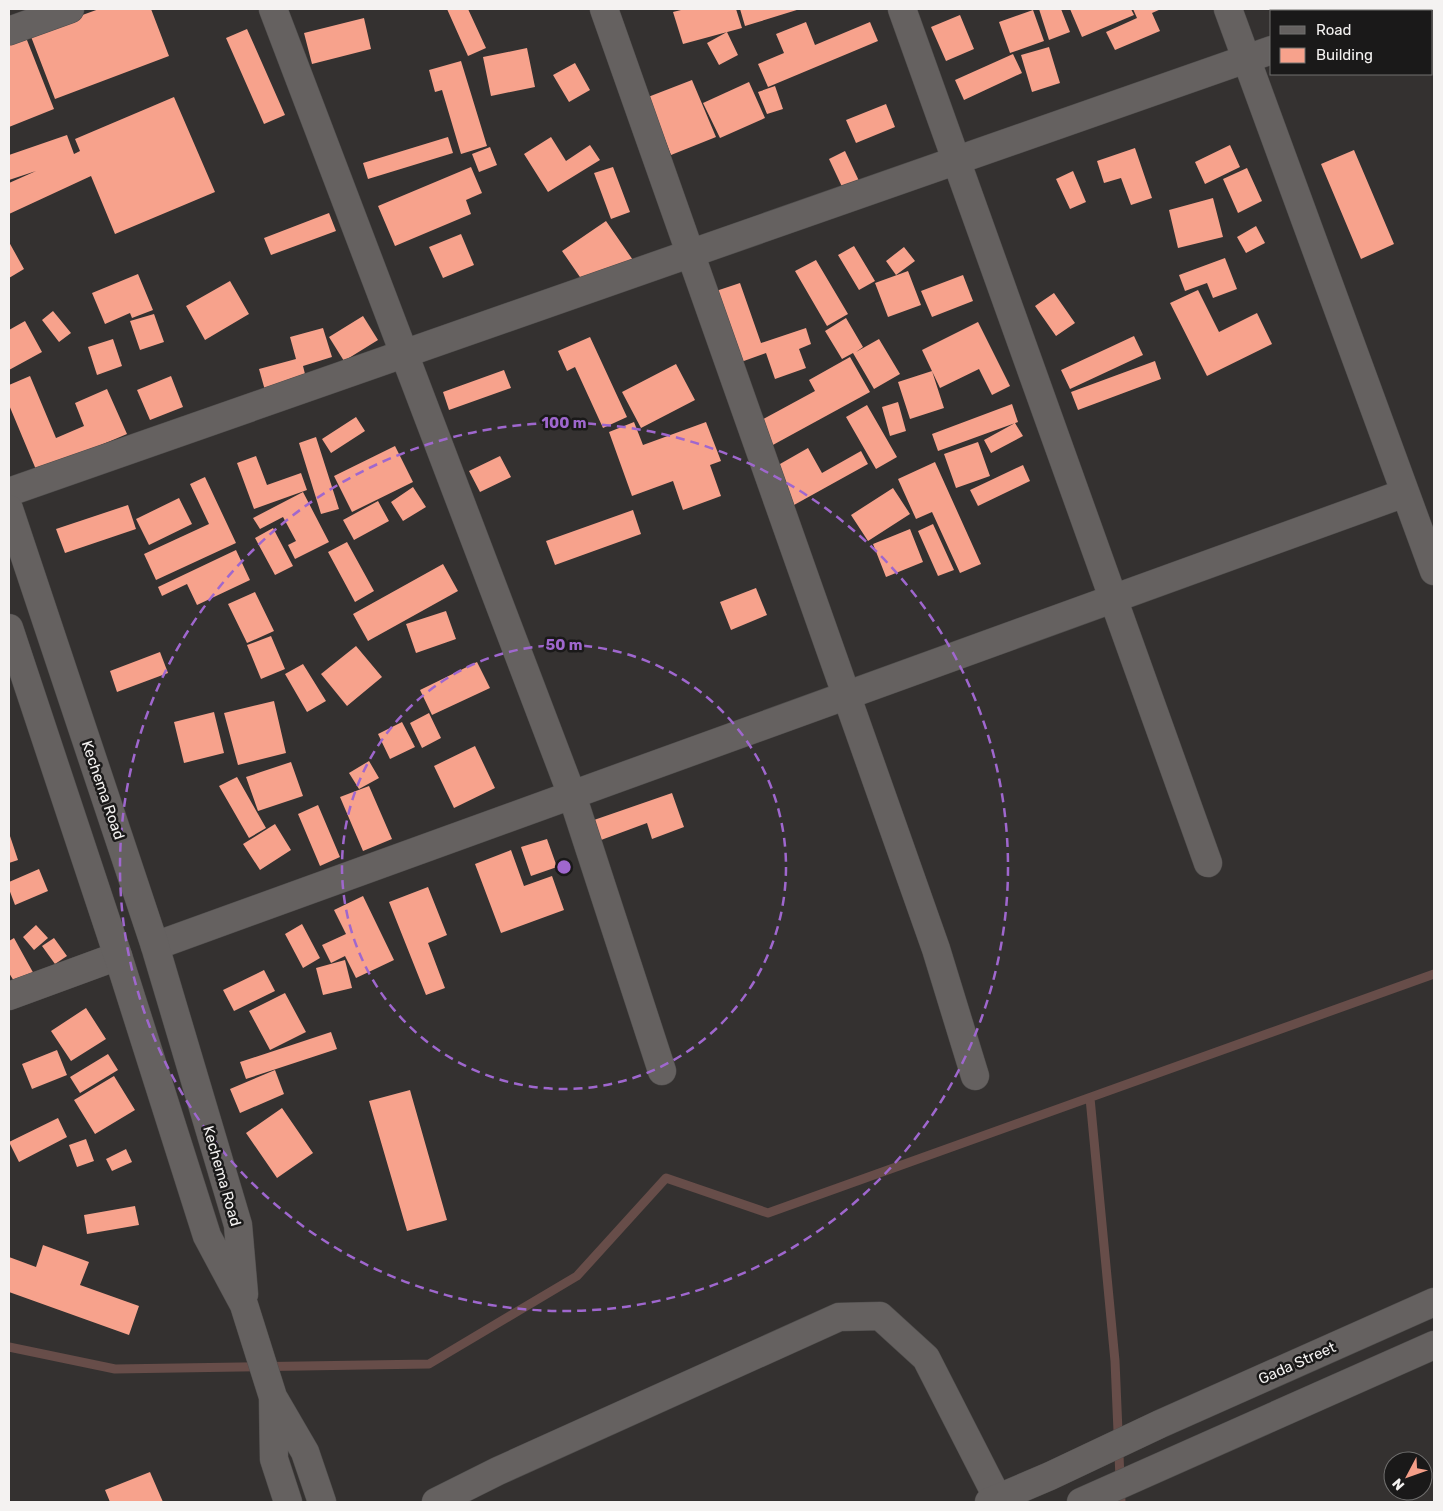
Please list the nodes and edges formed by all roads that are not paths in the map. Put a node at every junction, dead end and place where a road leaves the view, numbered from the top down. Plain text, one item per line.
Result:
1 (70, 9) edge
2 (274, 9) edge
3 (604, 9) edge
4 (902, 9) edge
5 (1228, 9) edge
6 (9, 31) edge
7 (1270, 51) edge
8 (1246, 59) junction
9 (956, 161) junction
10 (691, 254) junction
11 (405, 354) junction
12 (9, 492) edge
13 (1405, 493) junction
14 (9, 509) edge
15 (1434, 571) edge
16 (1114, 598) junction
17 (9, 628) edge
18 (847, 696) junction
19 (572, 795) junction
20 (1208, 863) dead end
21 (155, 946) junction
22 (118, 956) junction
23 (9, 996) edge
24 (662, 1071) dead end
25 (975, 1076) dead end
26 (1434, 1302) edge
27 (244, 1305) junction
28 (1434, 1345) edge
29 (273, 1397) junction
30 (994, 1500) edge
31 (288, 1502) edge
32 (322, 1502) edge
33 (436, 1502) edge
34 (1081, 1502) edge

1 - 6 street
2 - 11 street
3 - 10 street
4 - 9 street
5 - 8 street
7 - 8 street
8 - 9 street
8 - 13 street
9 - 10 street
9 - 16 street
10 - 11 street
10 - 18 street
11 - 12 street
11 - 19 street
13 - 15 street
13 - 16 street
14 - 21 street, Kechema Road
16 - 18 street
16 - 20 street
17 - 22 street, Kechema Road
18 - 19 street
18 - 25 street
19 - 21 street
19 - 24 street
21 - 27 street, Kechema Road
22 - 23 street
22 - 27 street, Kechema Road
26 - 30 street, Gada Street
27 - 29 street
28 - 34 street
29 - 31 street
29 - 32 street
30 - 33 street

